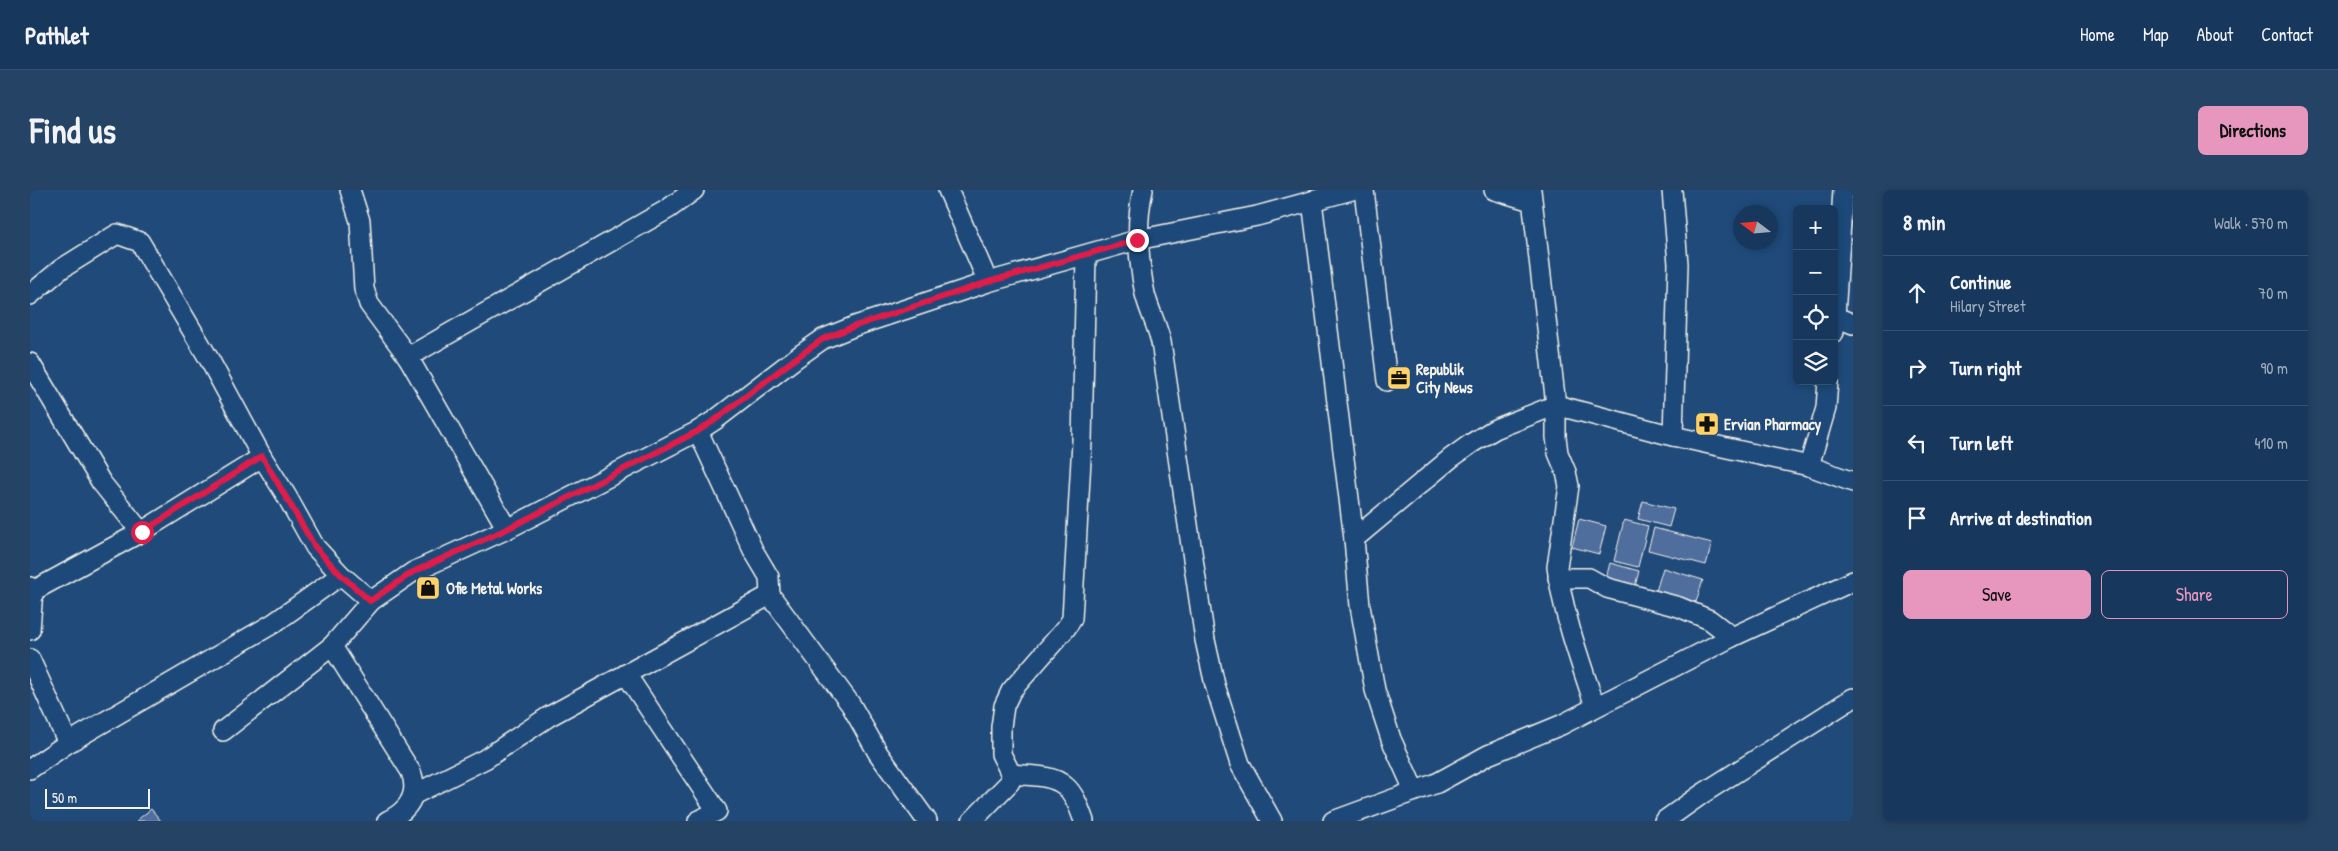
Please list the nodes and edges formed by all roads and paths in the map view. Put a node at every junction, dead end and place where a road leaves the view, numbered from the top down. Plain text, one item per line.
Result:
1 (350, 190) edge
2 (694, 190) edge
3 (948, 190) edge
4 (1143, 190) edge
5 (1352, 190) edge
6 (1364, 190) edge
7 (1494, 190) edge
8 (1672, 190) edge
9 (1843, 190) edge
10 (1531, 196) edge
11 (1312, 201) junction
12 (1137, 240) junction
13 (1086, 256) junction
14 (988, 282) junction
15 (30, 295) edge
16 (1841, 325) edge
17 (408, 357) junction
18 (30, 364) edge
19 (1387, 381) dead end
20 (1828, 385) edge
21 (1556, 405) junction
22 (698, 431) junction
23 (1673, 436) junction
24 (262, 456) junction
25 (1809, 466) junction
26 (1853, 482) edge
27 (507, 529) junction
28 (142, 532) junction
29 (1354, 539) junction
30 (341, 575) junction
31 (1558, 578) junction
32 (1853, 581) edge
33 (31, 589) edge
34 (770, 595) junction
35 (370, 601) junction
36 (30, 630) edge
37 (1732, 637) junction
38 (332, 646) junction
39 (30, 659) edge
40 (626, 674) junction
41 (1853, 698) edge
42 (1595, 706) junction
43 (223, 731) dead end
44 (68, 743) junction
45 (30, 770) edge
46 (1011, 774) junction
47 (1414, 790) junction
48 (413, 795) junction
49 (387, 821) edge
50 (698, 821) edge
51 (927, 821) edge
52 (972, 821) edge
53 (1084, 821) edge
54 (1272, 821) edge
55 (1332, 821) edge
56 (1664, 821) edge

1 - 17 street
2 - 17 street
3 - 14 street
4 - 12 street
5 - 11 street
6 - 19 street
7 - 10 street
8 - 23 street
9 - 16 street
10 - 21 street
11 - 12 street
11 - 29 street
12 - 13 street
12 - 54 street
13 - 14 street
13 - 46 street
14 - 22 street
15 - 24 street
17 - 27 street
18 - 28 street
20 - 25 street
21 - 23 street
21 - 29 street
21 - 31 street
22 - 27 street
22 - 34 street
23 - 25 street
24 - 28 street
24 - 30 street
25 - 26 street
27 - 35 street
28 - 33 street
29 - 47 street
30 - 35 street
30 - 44 street
31 - 37 street
31 - 42 street
32 - 37 street
33 - 36 street
34 - 40 street
34 - 51 street
35 - 38 street
37 - 42 street
38 - 43 street
38 - 48 street
39 - 44 street
40 - 48 street
40 - 50 street
41 - 56 street
42 - 47 street
44 - 45 street
46 - 52 street
46 - 53 street
47 - 55 street
48 - 49 street

